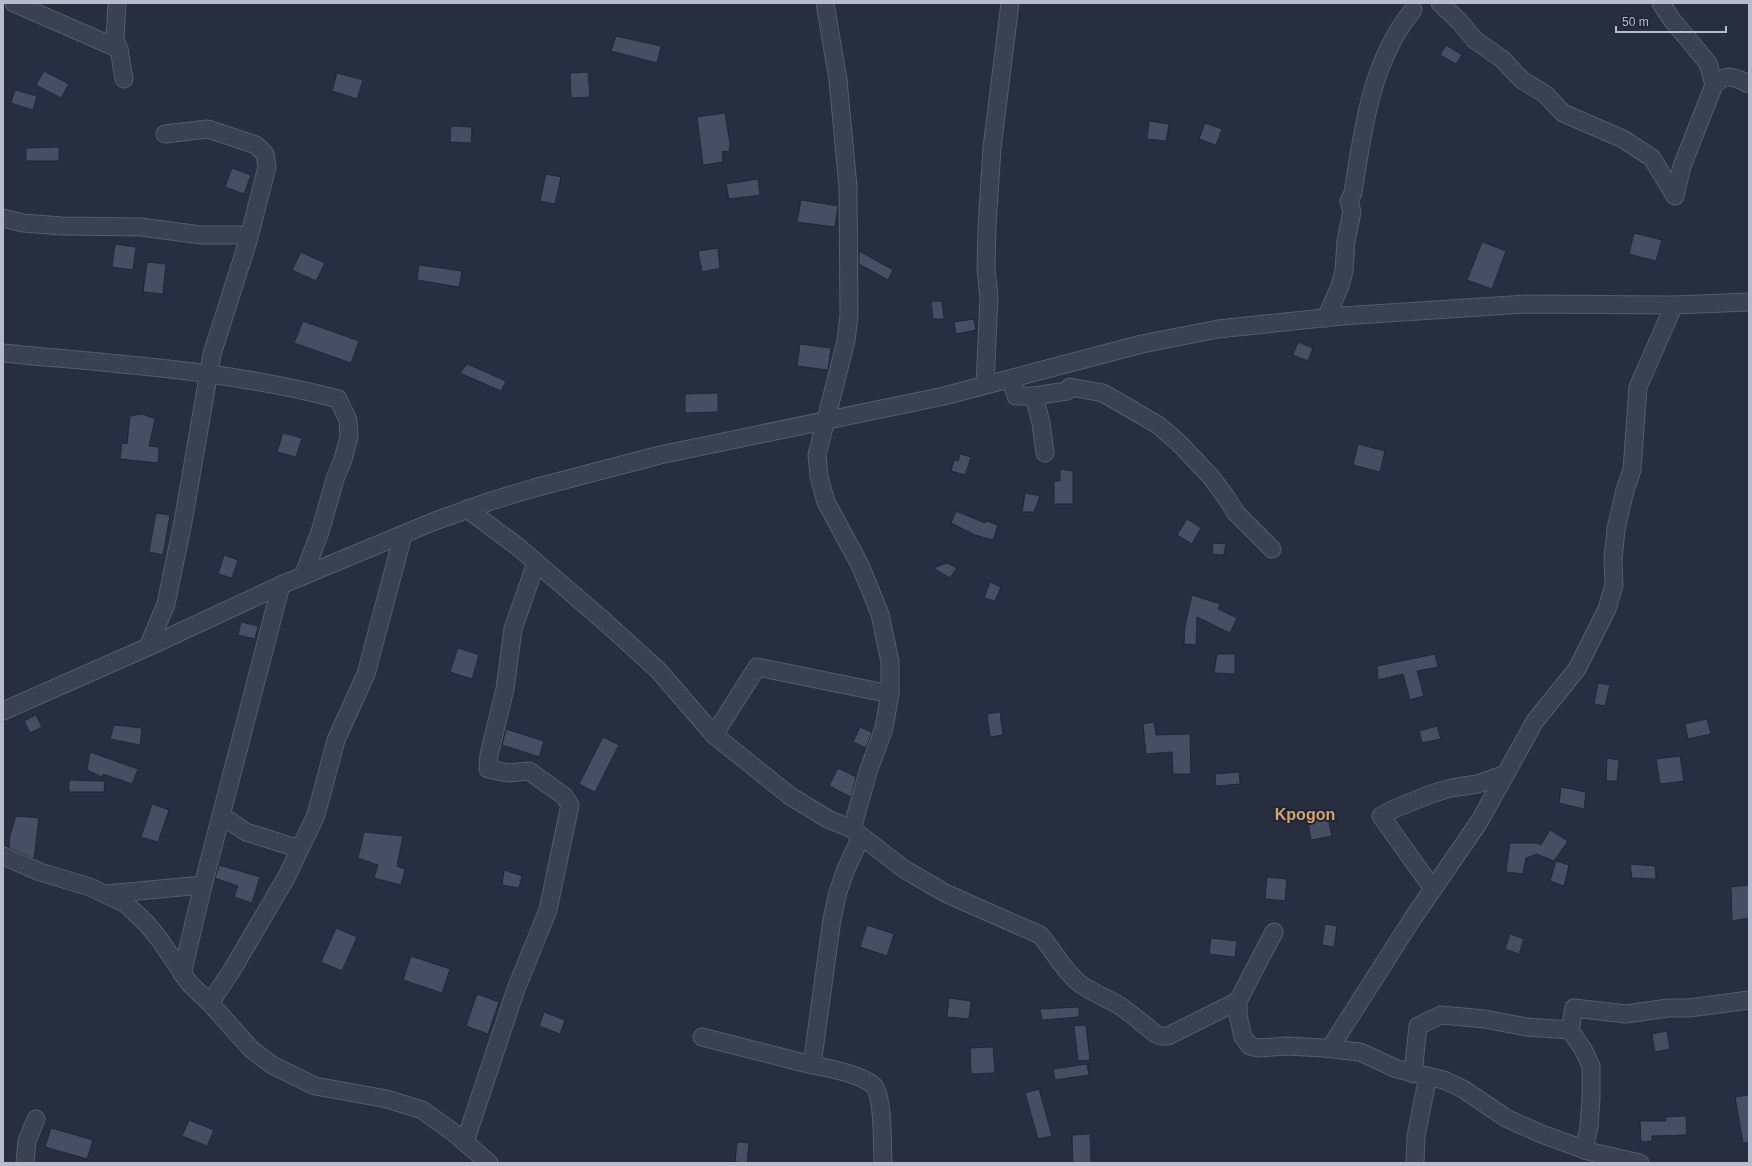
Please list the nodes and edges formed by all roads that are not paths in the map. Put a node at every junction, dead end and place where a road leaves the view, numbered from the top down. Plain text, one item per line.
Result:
1 (14, 3) edge
2 (117, 3) edge
3 (825, 3) edge
4 (1010, 3) edge
5 (1440, 3) edge
6 (1661, 3) edge
7 (1413, 10) dead end
8 (119, 49) junction
9 (124, 79) dead end
10 (1749, 84) edge
11 (1714, 85) junction
12 (165, 134) dead end
13 (3, 218) edge
14 (250, 235) junction
15 (1749, 302) edge
16 (1674, 304) junction
17 (1326, 318) junction
18 (3, 353) edge
19 (208, 373) junction
20 (1011, 379) junction
21 (985, 385) junction
22 (1034, 396) junction
23 (826, 421) junction
24 (1045, 452) dead end
25 (467, 509) junction
26 (403, 535) junction
27 (1272, 549) dead end
28 (536, 563) junction
29 (303, 576) junction
30 (281, 585) junction
31 (148, 647) junction
32 (890, 694) junction
33 (3, 711) edge
34 (714, 735) junction
35 (1506, 774) junction
36 (220, 820) junction
37 (857, 833) junction
38 (300, 849) junction
39 (3, 856) edge
40 (203, 885) junction
41 (1433, 889) junction
42 (106, 894) junction
43 (1274, 932) dead end
44 (182, 974) junction
45 (1749, 1000) edge
46 (1238, 1001) junction
47 (210, 1003) junction
48 (1570, 1030) junction
49 (702, 1037) dead end
50 (1330, 1048) junction
51 (812, 1065) junction
52 (1421, 1075) junction
53 (36, 1119) dead end
54 (465, 1142) junction
55 (1584, 1150) junction
56 (25, 1163) edge
57 (489, 1163) edge
58 (883, 1163) edge
59 (1415, 1163) edge
60 (1640, 1163) edge

1 - 8 street
2 - 8 street
3 - 23 street
4 - 21 street
5 - 11 street
6 - 11 street
7 - 17 street
8 - 9 street
10 - 11 street
12 - 14 street
13 - 14 street
14 - 19 street
15 - 16 street
16 - 17 street
16 - 35 street
17 - 20 street
18 - 19 street
19 - 29 street
19 - 31 street
20 - 21 street
20 - 22 street
21 - 23 street
22 - 24 street
22 - 27 street
23 - 25 street
23 - 32 street
25 - 26 street
25 - 28 street
26 - 29 street
26 - 38 street
28 - 34 street
28 - 54 street
29 - 30 street
30 - 31 street
30 - 36 street
31 - 33 street
32 - 34 street
32 - 37 street
34 - 37 street
35 - 41 street
35 - 41 street
36 - 38 street
36 - 40 street
37 - 46 street
37 - 51 street
38 - 47 street
39 - 42 street
40 - 42 street
40 - 44 street
41 - 50 street
42 - 44 street
43 - 46 street
44 - 47 street
45 - 48 street
46 - 50 street
47 - 54 street
48 - 52 street
48 - 55 street
49 - 51 street
50 - 52 street
51 - 58 street
52 - 55 street
52 - 59 street
53 - 56 street
54 - 57 street
55 - 60 street

